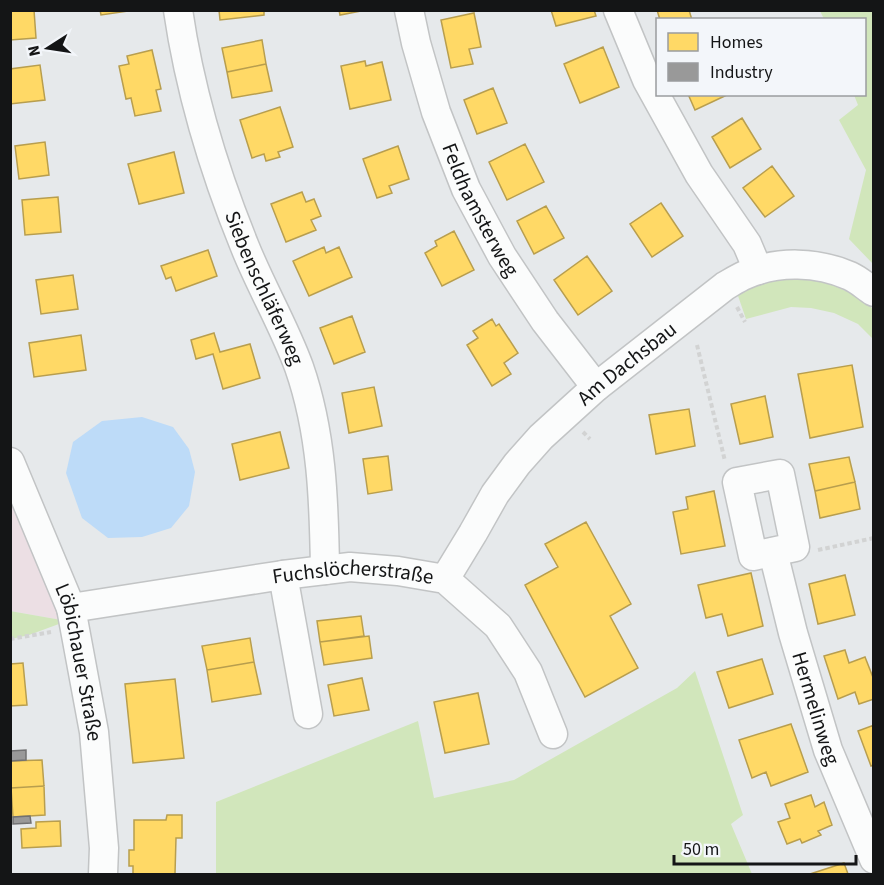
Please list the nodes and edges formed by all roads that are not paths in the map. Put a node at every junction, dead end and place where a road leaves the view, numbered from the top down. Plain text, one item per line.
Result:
1 (178, 10) edge
2 (409, 10) edge
3 (618, 10) edge
4 (758, 270) junction
5 (873, 292) edge
6 (596, 387) junction
7 (10, 462) edge
8 (784, 550) junction
9 (325, 570) junction
10 (283, 575) junction
11 (444, 579) junction
12 (73, 618) junction
13 (308, 714) dead end
14 (553, 734) dead end
15 (873, 859) edge
16 (103, 874) edge

1 - 9 street, Siebenschläferweg
2 - 6 street, Feldhamsterweg
3 - 4 street
4 - 5 street, Am Dachsbau
4 - 6 street, Am Dachsbau
6 - 11 street, Am Dachsbau
7 - 12 street, Löbichauer Straße
8 - 8 street, Hermelinweg
8 - 15 street, Hermelinweg
9 - 10 street, Fuchslöcherstraße
9 - 11 street, Fuchslöcherstraße
10 - 12 street, Fuchslöcherstraße
10 - 13 street
11 - 14 street, Fuchslöcherstraße
12 - 16 street, Löbichauer Straße

